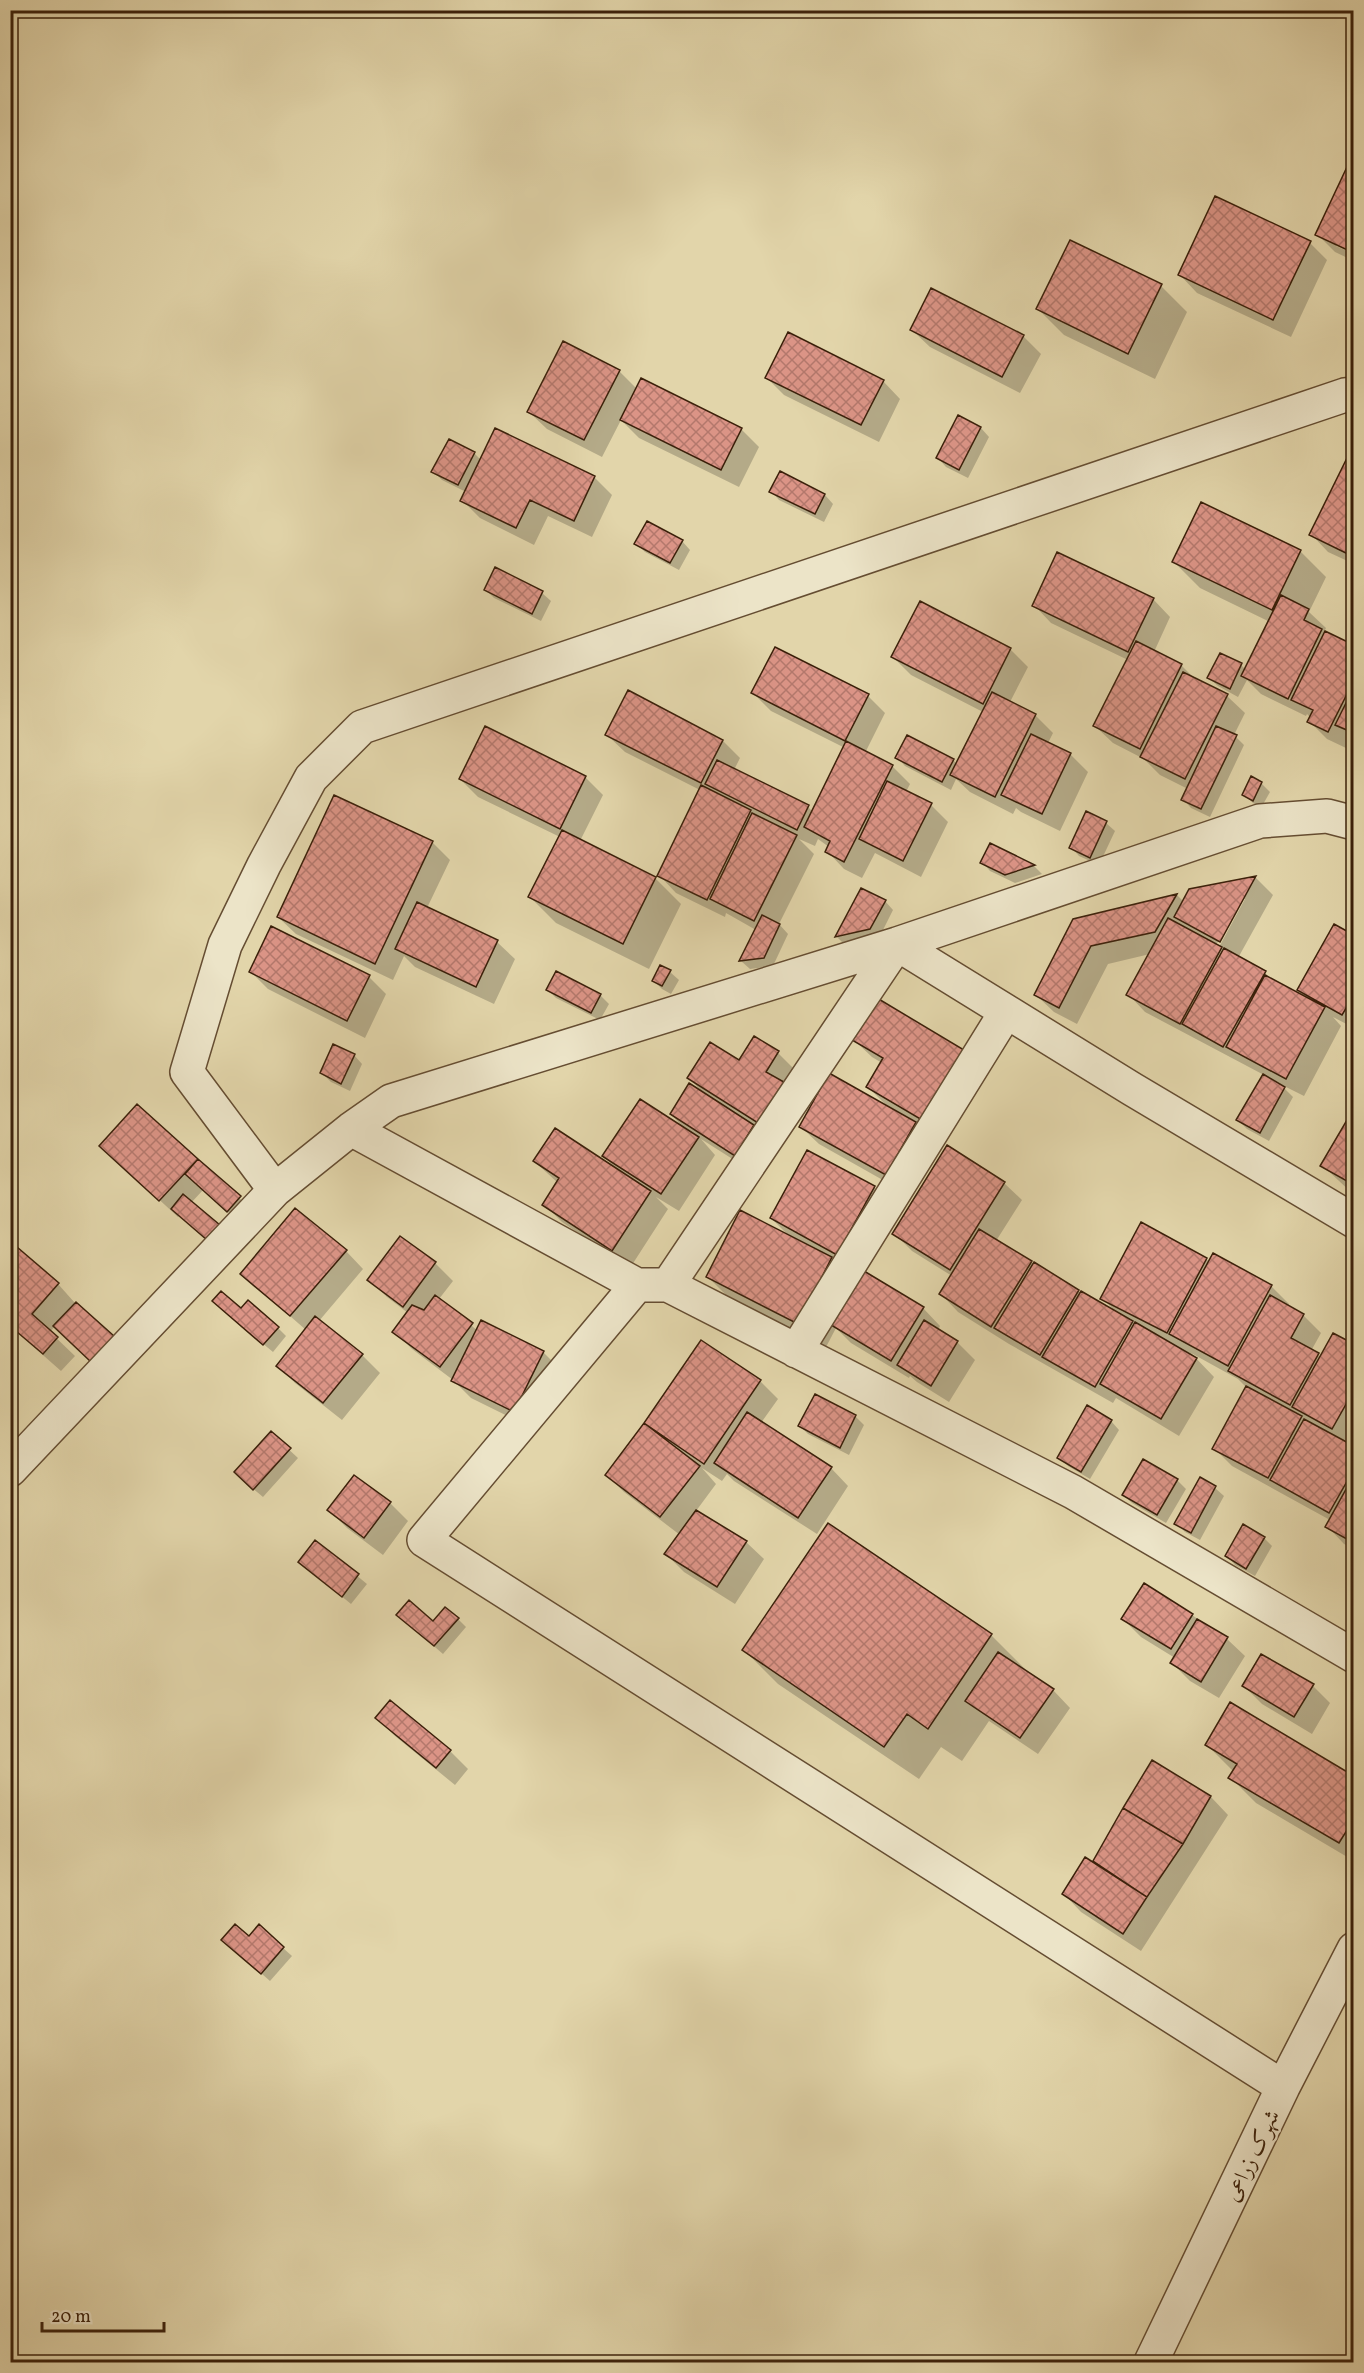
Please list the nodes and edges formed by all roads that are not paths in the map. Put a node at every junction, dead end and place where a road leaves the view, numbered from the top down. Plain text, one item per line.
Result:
1 (1353, 394) edge
2 (1353, 823) edge
3 (897, 944) junction
4 (1006, 1012) junction
5 (351, 1129) junction
6 (275, 1190) junction
7 (1353, 1221) edge
8 (653, 1285) junction
9 (796, 1351) junction
10 (10, 1470) edge
11 (1353, 1656) edge
12 (1353, 1949) edge
13 (1283, 2087) junction
14 (1151, 2362) edge

1 - 6 street
2 - 3 street
3 - 4 street
3 - 5 street
3 - 8 street
4 - 7 street
4 - 9 street
5 - 6 street
5 - 8 street
6 - 10 street
8 - 9 street
8 - 13 street
9 - 11 street
12 - 13 street, شهرک زراعی
13 - 14 street, شهرک زراعی

